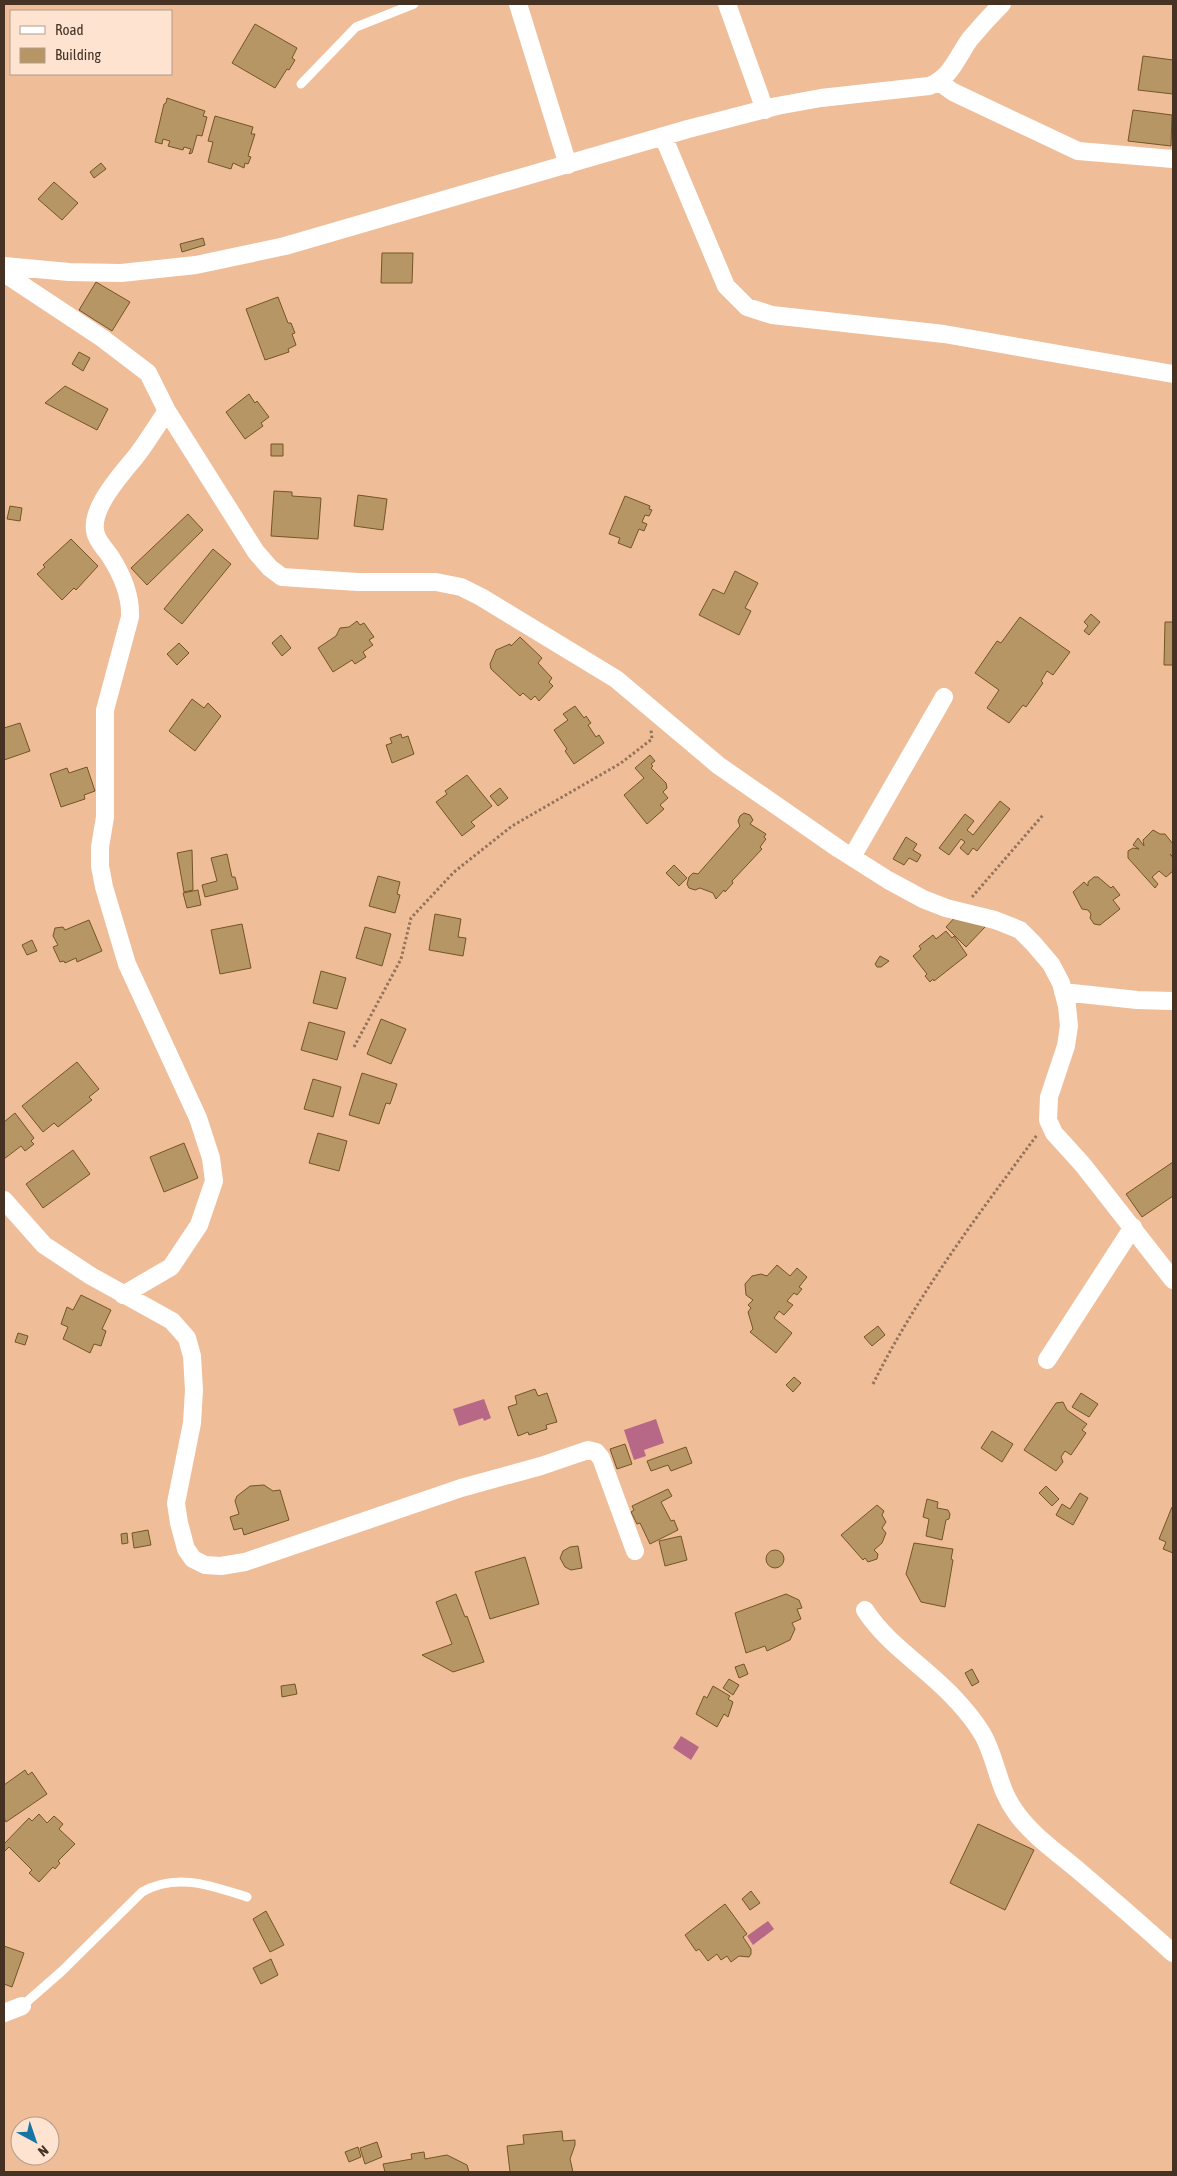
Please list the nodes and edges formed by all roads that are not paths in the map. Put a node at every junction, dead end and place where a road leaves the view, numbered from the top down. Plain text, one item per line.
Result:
1 (414, 4) edge
2 (518, 4) edge
3 (727, 4) edge
4 (1002, 4) edge
5 (939, 82) junction
6 (301, 84) dead end
7 (765, 110) junction
8 (663, 136) junction
9 (1173, 159) edge
10 (568, 165) junction
11 (4, 266) edge
12 (4, 273) edge
13 (1173, 374) edge
14 (167, 411) junction
15 (944, 697) dead end
16 (852, 857) junction
17 (1063, 992) junction
18 (1173, 1000) edge
19 (4, 1200) edge
20 (1133, 1227) junction
21 (1173, 1280) edge
22 (124, 1295) junction
23 (1048, 1360) dead end
24 (635, 1551) dead end
25 (865, 1610) dead end
26 (247, 1897) dead end
27 (1173, 1953) edge
28 (22, 2006) joint
29 (4, 2013) edge

1 - 6 lane
2 - 10 street
3 - 7 street
4 - 5 street
5 - 7 street
5 - 9 street
7 - 8 street
8 - 10 street
8 - 13 street
10 - 11 street
12 - 14 street
14 - 16 street
14 - 22 street
15 - 16 street
16 - 17 street
17 - 18 street
17 - 20 street
19 - 22 street
20 - 21 street
20 - 23 street
22 - 24 street
25 - 27 street
26 - 28 lane
28 - 29 street

